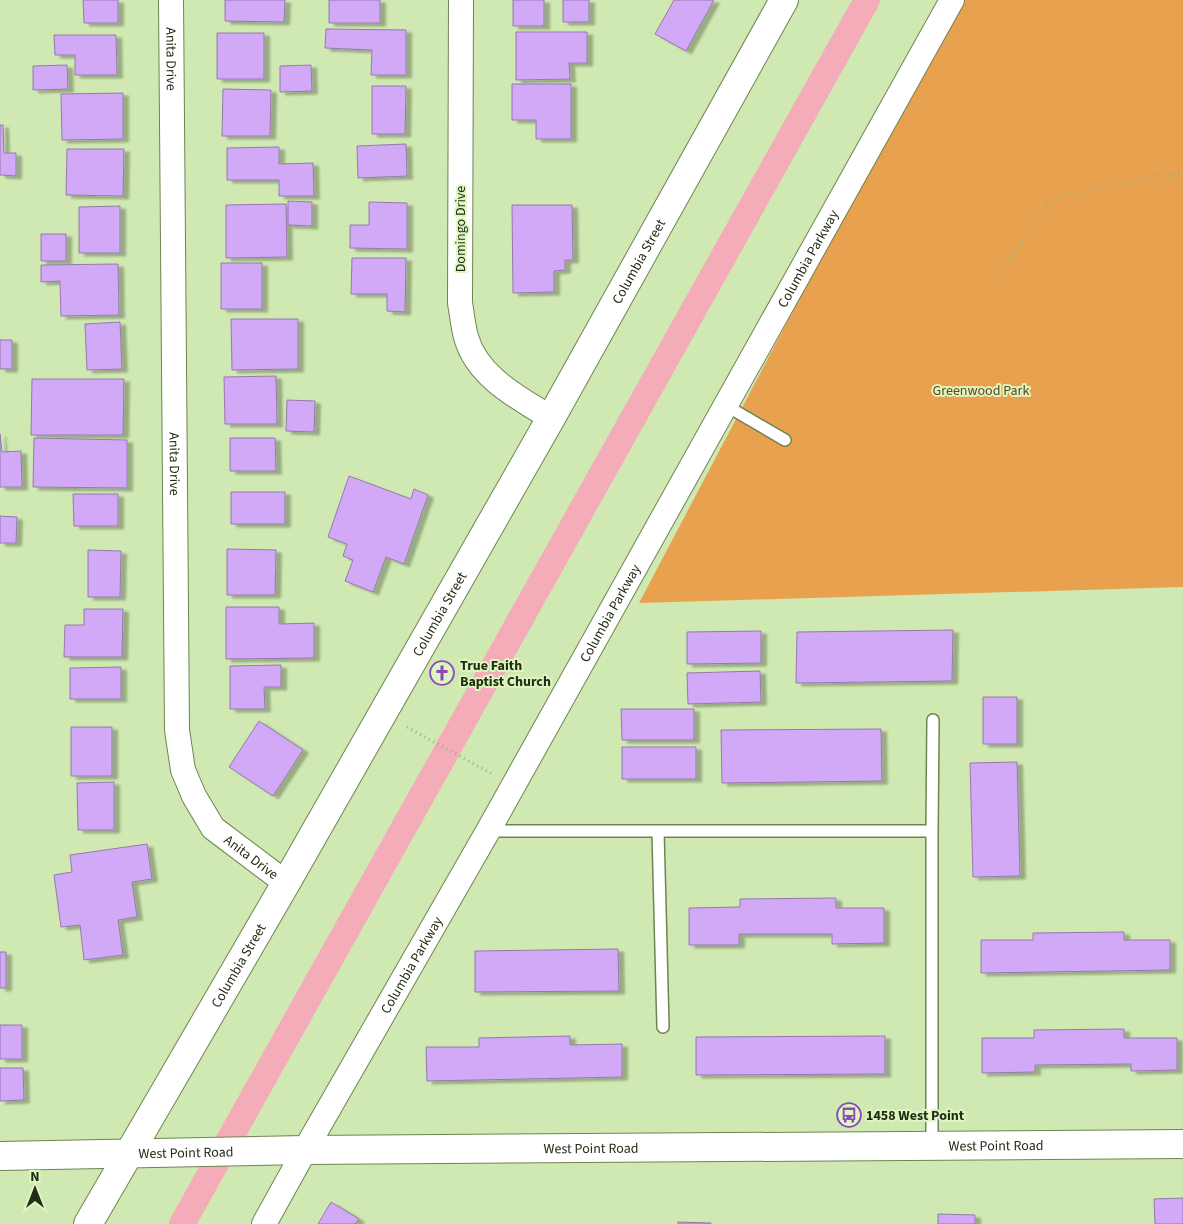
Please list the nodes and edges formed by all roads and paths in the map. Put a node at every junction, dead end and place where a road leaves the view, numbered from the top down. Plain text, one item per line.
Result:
1 (171, 0) edge
2 (461, 0) edge
3 (784, 0) edge
4 (952, 0) edge
5 (1183, 173) edge
6 (997, 278) dead end
7 (724, 405) junction
8 (551, 418) junction
9 (786, 440) dead end
10 (933, 720) dead end
11 (407, 727) dead end
12 (486, 770) dead end
13 (488, 831) junction
14 (658, 831) junction
15 (932, 831) junction
16 (286, 883) junction
17 (663, 1027) dead end
18 (1183, 1144) edge
19 (932, 1146) junction
20 (305, 1150) junction
21 (128, 1154) junction
22 (0, 1156) edge
23 (88, 1224) edge
24 (264, 1224) edge

1 - 16 street, Anita Drive
2 - 8 street, Domingo Drive
3 - 8 street, Columbia Street
4 - 7 street, Columbia Parkway
5 - 6 path
7 - 9 lane
7 - 13 street, Columbia Parkway
8 - 16 street, Columbia Street
10 - 15 lane
11 - 12 path
13 - 14 lane
13 - 20 street, Columbia Parkway
14 - 15 lane
14 - 17 lane
15 - 19 lane
16 - 21 street, Columbia Street
18 - 19 street, West Point Road
19 - 20 street, West Point Road
20 - 21 street, West Point Road
20 - 24 street, Columbia Parkway
21 - 22 street, West Point Road
21 - 23 street, Columbia Street

